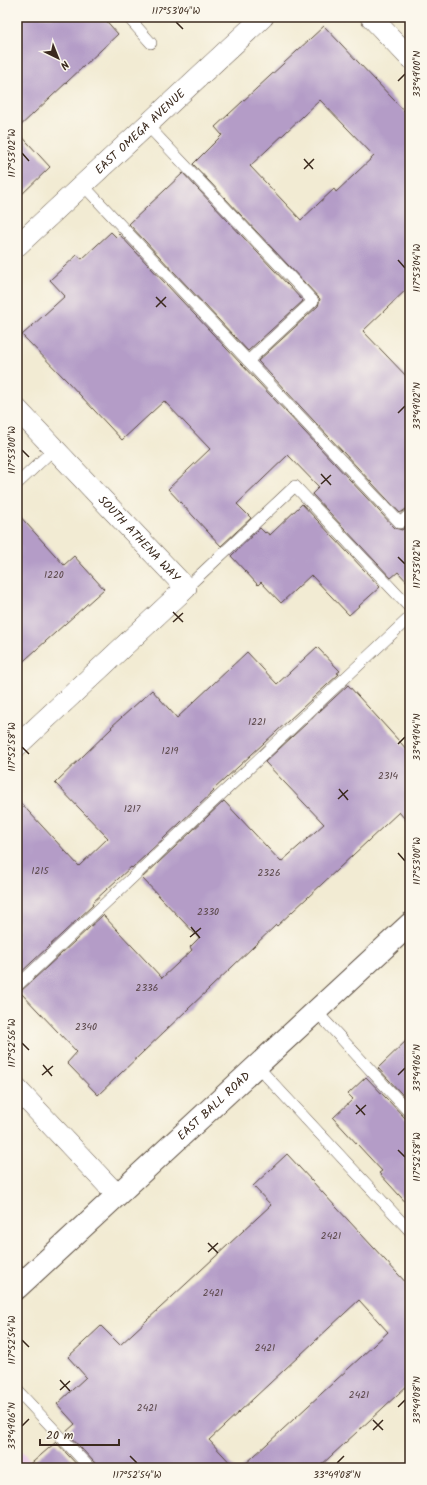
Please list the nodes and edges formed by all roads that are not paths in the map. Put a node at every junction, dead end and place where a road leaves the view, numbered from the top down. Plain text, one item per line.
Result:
1 (128, 17) edge
2 (263, 17) edge
3 (371, 17) edge
4 (151, 43) dead end
5 (410, 58) edge
6 (147, 125) junction
7 (82, 185) junction
8 (17, 246) edge
9 (248, 361) junction
10 (17, 409) edge
11 (54, 449) junction
12 (17, 484) edge
13 (410, 514) edge
14 (186, 588) junction
15 (410, 608) edge
16 (410, 617) edge
17 (17, 746) edge
18 (410, 924) edge
19 (17, 986) edge
20 (316, 1011) junction
21 (257, 1066) junction
22 (17, 1089) edge
23 (410, 1113) edge
24 (117, 1195) junction
25 (410, 1231) edge
26 (17, 1288) edge
27 (17, 1390) edge
28 (90, 1468) edge

1 - 4 lane
2 - 6 street, EAST OMEGA AVENUE
3 - 5 street
6 - 7 street, EAST OMEGA AVENUE
6 - 9 lane
7 - 8 street, EAST OMEGA AVENUE
7 - 9 lane
9 - 13 lane
10 - 11 street, SOUTH ATHENA WAY
11 - 12 lane
11 - 14 street, SOUTH ATHENA WAY
14 - 15 lane
14 - 17 street, SOUTH ATHENA WAY
16 - 19 lane
18 - 20 main road, EAST BALL ROAD
20 - 21 main road, EAST BALL ROAD
20 - 23 lane
21 - 24 main road, EAST BALL ROAD
21 - 25 lane
22 - 24 street
24 - 26 main road, EAST BALL ROAD
27 - 28 lane

